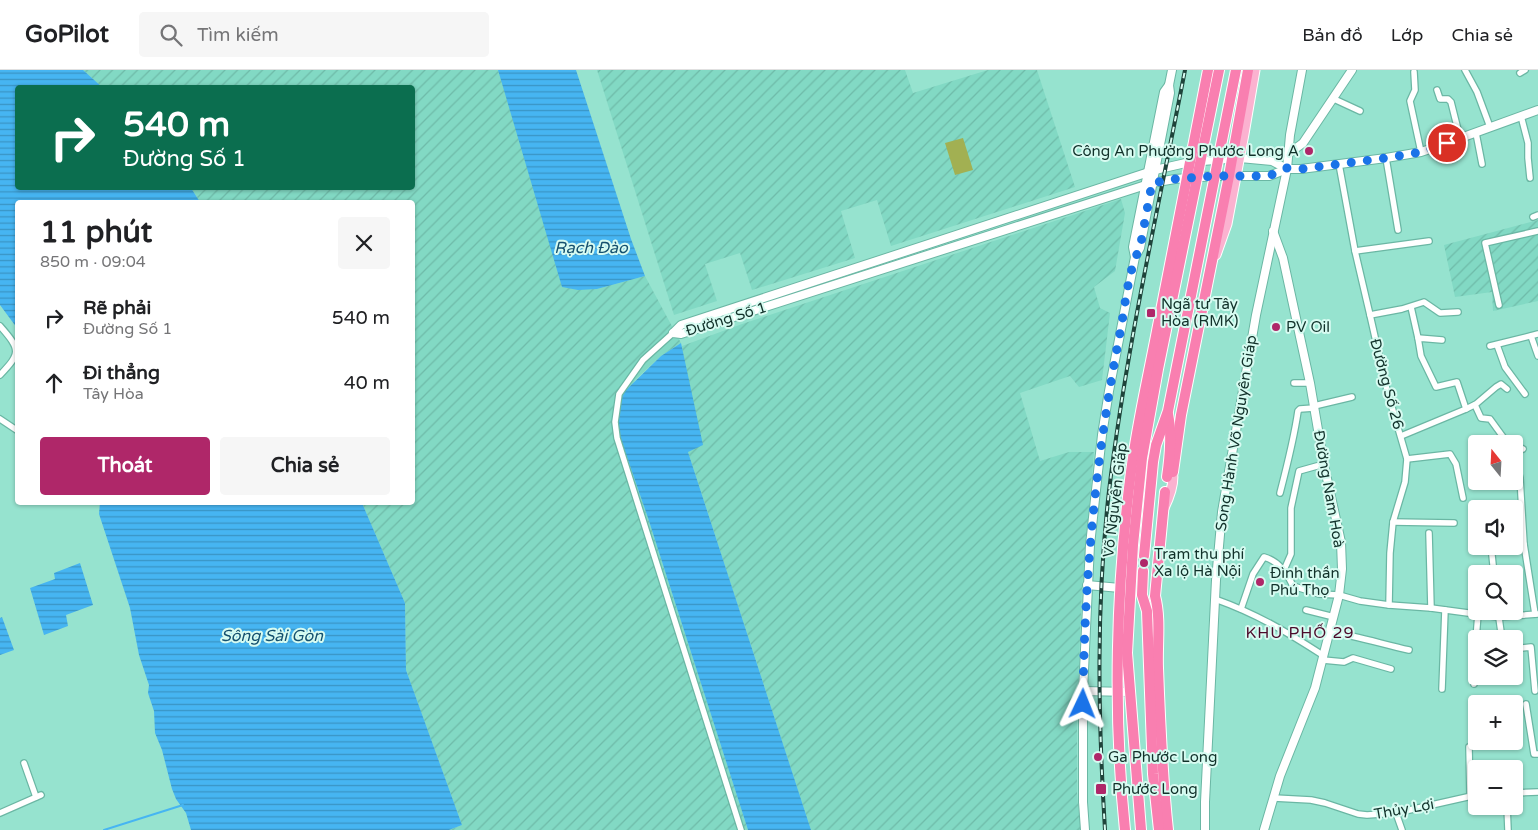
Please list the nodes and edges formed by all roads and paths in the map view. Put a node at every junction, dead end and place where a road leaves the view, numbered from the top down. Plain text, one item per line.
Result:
1 (1172, 70) edge
2 (1208, 70) edge
3 (1219, 70) edge
4 (1236, 70) edge
5 (1248, 70) edge
6 (1255, 70) edge
7 (1302, 70) edge
8 (1352, 70) edge
9 (1464, 70) edge
10 (1414, 72) dead end
11 (1438, 90) dead end
12 (1243, 94) junction
13 (1334, 99) junction
14 (1538, 110) edge
15 (1360, 111) dead end
16 (1227, 114) junction
17 (1521, 116) junction
18 (1490, 127) junction
19 (1476, 133) junction
20 (1460, 138) junction
21 (1222, 143) junction
22 (1421, 152) junction
23 (1288, 154) junction
24 (1235, 158) junction
25 (1386, 158) junction
26 (1218, 159) junction
27 (1202, 161) junction
28 (1190, 162) junction
29 (1340, 164) junction
30 (1482, 164) dead end
31 (1287, 168) junction
32 (1152, 171) junction
33 (1215, 176) junction
34 (1232, 176) junction
35 (1198, 177) junction
36 (1187, 178) junction
37 (1530, 178) dead end
38 (1149, 184) junction
39 (1398, 230) dead end
40 (1273, 231) junction
41 (1538, 231) edge
42 (1429, 241) dead end
43 (1355, 251) junction
44 (1498, 305) dead end
45 (1411, 306) junction
46 (1458, 312) dead end
47 (1370, 315) junction
48 (0, 326) edge
49 (673, 333) junction
50 (1538, 334) edge
51 (1531, 336) junction
52 (1418, 338) junction
53 (1442, 340) dead end
54 (15, 351) edge
55 (1538, 356) edge
56 (15, 358) edge
57 (0, 375) edge
58 (1310, 383) junction
59 (1294, 384) dead end
60 (1507, 389) dead end
61 (1525, 394) dead end
62 (1352, 397) dead end
63 (1475, 405) junction
64 (1314, 407) junction
65 (1466, 409) junction
66 (1168, 411) junction
67 (0, 419) edge
68 (15, 429) edge
69 (1502, 435) edge
70 (1401, 436) junction
71 (1407, 459) junction
72 (1324, 464) junction
73 (1170, 471) junction
74 (1521, 490) edge
75 (1166, 492) dead end
76 (1280, 493) dead end
77 (1463, 498) dead end
78 (1164, 508) junction
79 (1393, 522) junction
80 (1454, 523) dead end
81 (1429, 533) dead end
82 (1524, 544) joint
83 (1144, 556) dead end
84 (1143, 570) dead end
85 (1284, 570) junction
86 (1087, 585) junction
87 (1120, 588) junction
88 (1339, 595) junction
89 (1155, 596) junction
90 (1215, 599) junction
91 (1389, 605) junction
92 (1431, 608) junction
93 (1241, 609) junction
94 (1306, 610) dead end
95 (1445, 610) junction
96 (1147, 611) junction
97 (1468, 613) edge
98 (1523, 614) edge
99 (1536, 614) edge
100 (1334, 617) junction
101 (1330, 632) junction
102 (1118, 638) junction
103 (1523, 648) edge
104 (1409, 650) dead end
105 (1127, 653) junction
106 (1324, 658) junction
107 (1391, 669) dead end
108 (1442, 689) dead end
109 (1083, 691) junction
110 (1535, 691) dead end
111 (1119, 692) junction
112 (1130, 692) junction
113 (1526, 704) dead end
114 (1119, 716) junction
115 (1538, 754) edge
116 (24, 763) dead end
117 (1538, 792) edge
118 (1523, 793) edge
119 (1468, 796) edge
120 (1274, 798) junction
121 (0, 813) edge
122 (1396, 813) junction
123 (1507, 815) edge
124 (741, 830) edge
125 (1085, 830) edge
126 (1126, 830) edge
127 (1141, 830) edge
128 (1159, 830) edge
129 (1168, 830) edge
130 (1205, 830) edge
131 (1264, 830) edge
132 (1402, 830) edge
133 (1508, 830) edge

1 - 32 main road
2 - 28 highway
3 - 27 highway
4 - 16 highway
5 - 12 highway
6 - 24 main road
7 - 23 main road, Song Hành Võ Nguyên Giáp
8 - 13 main road
9 - 18 street
10 - 22 street
11 - 20 street
12 - 16 highway
12 - 24 highway
13 - 15 street
13 - 23 main road
14 - 17 main road
16 - 21 highway
17 - 18 main road
17 - 37 street
18 - 19 main road
19 - 20 main road
19 - 30 street
20 - 22 main road
21 - 24 highway
21 - 26 highway
22 - 25 main road
23 - 31 main road, Song Hành Võ Nguyên Giáp
24 - 26 main road, Đường Số 1
24 - 31 main road, Đường Số 1
24 - 34 highway
25 - 29 main road
25 - 39 street
26 - 27 main road, Đường Số 1
26 - 33 highway
27 - 28 main road, Đường Số 1
27 - 35 highway
28 - 32 main road, Đường Số 1
28 - 36 highway, Võ Nguyên Giáp
29 - 31 main road
29 - 43 street, Đường Số 26
31 - 34 main road, Đường Số 1
31 - 40 main road, Song Hành Võ Nguyên Giáp
32 - 38 main road
32 - 49 main road, Đường Số 1
33 - 34 main road, Đường Số 1
33 - 35 main road, Đường Số 1
33 - 66 highway
34 - 73 highway
35 - 36 main road, Đường Số 1
35 - 105 highway, Võ Nguyên Giáp
36 - 38 main road, Đường Số 1
36 - 87 highway, Võ Nguyên Giáp
38 - 49 main road, Đường Số 1
38 - 86 main road
40 - 58 main road, Đường Nam Hoà
40 - 90 main road, Song Hành Võ Nguyên Giáp
41 - 44 street
42 - 43 street
43 - 47 street, Đường Số 26
45 - 46 street
45 - 47 street
45 - 52 street
47 - 70 street, Đường Số 26
48 - 54 street
49 - 124 street
50 - 51 street
51 - 55 street
51 - 61 street
52 - 53 street
52 - 65 street
56 - 57 street
58 - 59 street
58 - 64 main road, Đường Nam Hoà
60 - 63 street
62 - 64 street
63 - 65 street
63 - 69 street
64 - 72 main road, Đường Nam Hoà
64 - 76 street
65 - 70 street
66 - 73 highway
66 - 83 highway
67 - 68 street
70 - 71 street, Đường Số 26
71 - 77 street
71 - 79 street, Đường Số 26
72 - 85 street
72 - 88 main road, Đường Nam Hoà
73 - 78 main road
74 - 82 street
75 - 78 highway
78 - 89 highway
79 - 80 street
79 - 91 street, Đường Số 26
81 - 92 street
82 - 99 street
84 - 96 highway
85 - 88 street
85 - 93 street
86 - 87 main road
86 - 109 main road
87 - 102 highway, Võ Nguyên Giáp
88 - 91 street
88 - 100 main road, Đường Nam Hoà
89 - 96 highway
89 - 129 highway
90 - 93 street
90 - 130 main road, Song Hành Võ Nguyên Giáp
91 - 92 street
92 - 95 street
93 - 106 street
94 - 100 street
95 - 97 street
95 - 108 street
96 - 128 highway
98 - 99 street
100 - 101 main road, Đường Nam Hoà
101 - 104 street
101 - 106 main road, Đường Nam Hoà
102 - 105 highway
102 - 111 highway, Võ Nguyên Giáp
103 - 110 street
105 - 112 highway, Võ Nguyên Giáp
106 - 107 street
106 - 120 main road, Đường Nam Hoà
109 - 111 main road
109 - 125 main road
111 - 112 main road
111 - 114 highway, Võ Nguyên Giáp
112 - 114 highway
112 - 127 highway, Võ Nguyên Giáp
113 - 115 street
114 - 126 highway, Võ Nguyên Giáp
116 - 121 street
117 - 118 street
119 - 122 street, Thủy Lợi
120 - 122 street, Thủy Lợi
120 - 131 main road, Đường Nam Hoà
122 - 132 street
123 - 133 street

